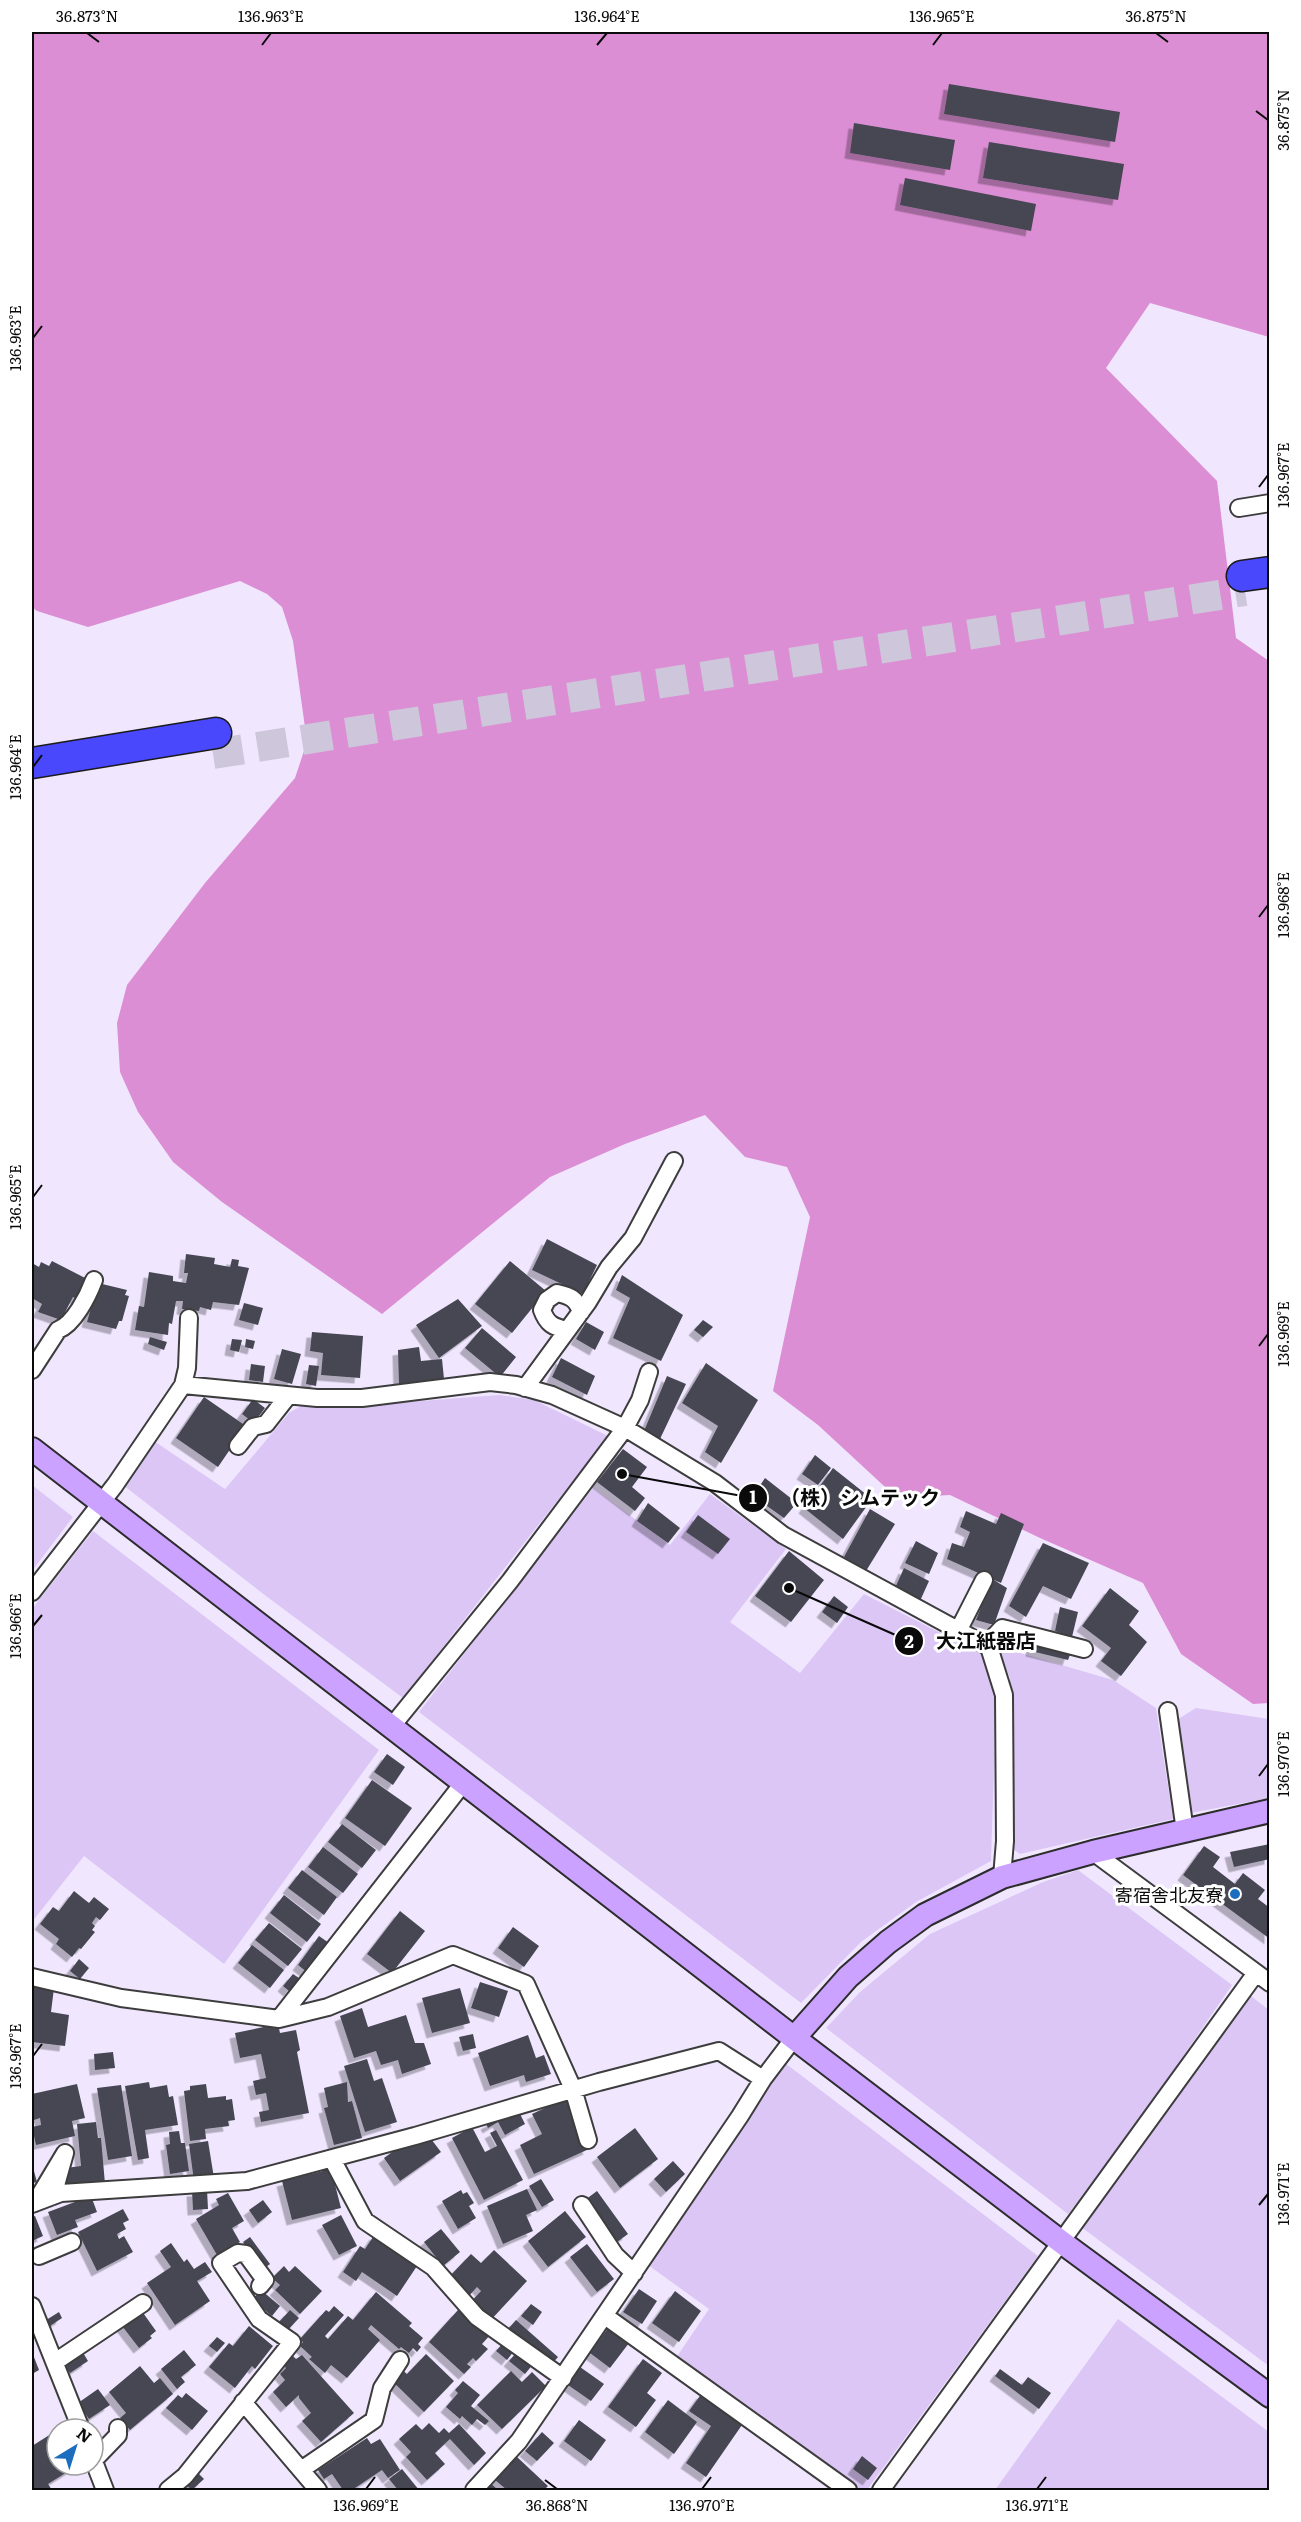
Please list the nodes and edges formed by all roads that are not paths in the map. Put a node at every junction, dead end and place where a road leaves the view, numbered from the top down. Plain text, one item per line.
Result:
1 (1269, 503) edge
2 (1239, 508) dead end
3 (32, 764) edge
4 (32, 784) edge
5 (674, 1161) dead end
6 (94, 1280) dead end
7 (581, 1312) junction
8 (189, 1318) dead end
9 (567, 1330) junction
10 (32, 1370) edge
11 (649, 1372) dead end
12 (183, 1385) junction
13 (525, 1388) junction
14 (288, 1396) junction
15 (625, 1428) junction
16 (238, 1446) dead end
17 (32, 1449) edge
18 (101, 1503) junction
19 (984, 1580) dead end
20 (32, 1592) edge
21 (958, 1631) junction
22 (986, 1645) junction
23 (1083, 1649) dead end
24 (1168, 1711) dead end
25 (392, 1726) junction
26 (464, 1782) junction
27 (1269, 1811) edge
28 (1185, 1831) junction
29 (1093, 1852) junction
30 (1002, 1877) junction
31 (32, 1977) edge
32 (1263, 1978) edge
33 (279, 2019) junction
34 (794, 2038) junction
35 (763, 2079) junction
36 (573, 2089) junction
37 (588, 2140) dead end
38 (332, 2158) junction
39 (53, 2196) junction
40 (33, 2204) edge
41 (582, 2205) dead end
42 (1060, 2241) junction
43 (72, 2242) dead end
44 (35, 2254) edge
45 (634, 2273) junction
46 (260, 2286) dead end
47 (143, 2303) dead end
48 (32, 2306) edge
49 (605, 2316) junction
50 (400, 2360) dead end
51 (55, 2362) junction
52 (563, 2378) junction
53 (1269, 2396) edge
54 (243, 2402) junction
55 (76, 2417) edge
56 (118, 2428) dead end
57 (105, 2448) edge
58 (301, 2470) junction
59 (168, 2490) edge
60 (318, 2490) edge
61 (474, 2490) edge
62 (848, 2490) edge
63 (881, 2490) edge

1 - 2 street
3 - 4 highway
5 - 7 street
6 - 10 street
7 - 9 street
7 - 9 street
8 - 12 street
9 - 13 street
11 - 15 street
12 - 14 street
12 - 18 street
13 - 14 street
13 - 15 street
14 - 16 street
15 - 21 street
15 - 25 street
17 - 18 street
18 - 20 street
18 - 25 street
19 - 21 street
21 - 22 street
22 - 23 street
22 - 30 street
24 - 28 street
25 - 26 street
26 - 33 street
26 - 34 street
27 - 28 street
28 - 29 street
29 - 30 street
29 - 32 street
30 - 34 street
31 - 33 street
32 - 42 street
33 - 36 street
34 - 35 street
34 - 42 street
35 - 36 street
35 - 45 street
36 - 37 street
36 - 38 street
38 - 39 street
38 - 52 street
39 - 40 street
39 - 40 street
41 - 45 street
42 - 53 street
42 - 63 street
43 - 44 street
45 - 49 street
46 - 54 street
47 - 51 street
48 - 51 street
49 - 52 street
49 - 62 street
50 - 58 street
51 - 55 street
52 - 61 street
54 - 58 street
54 - 59 street
56 - 57 street
58 - 60 street

